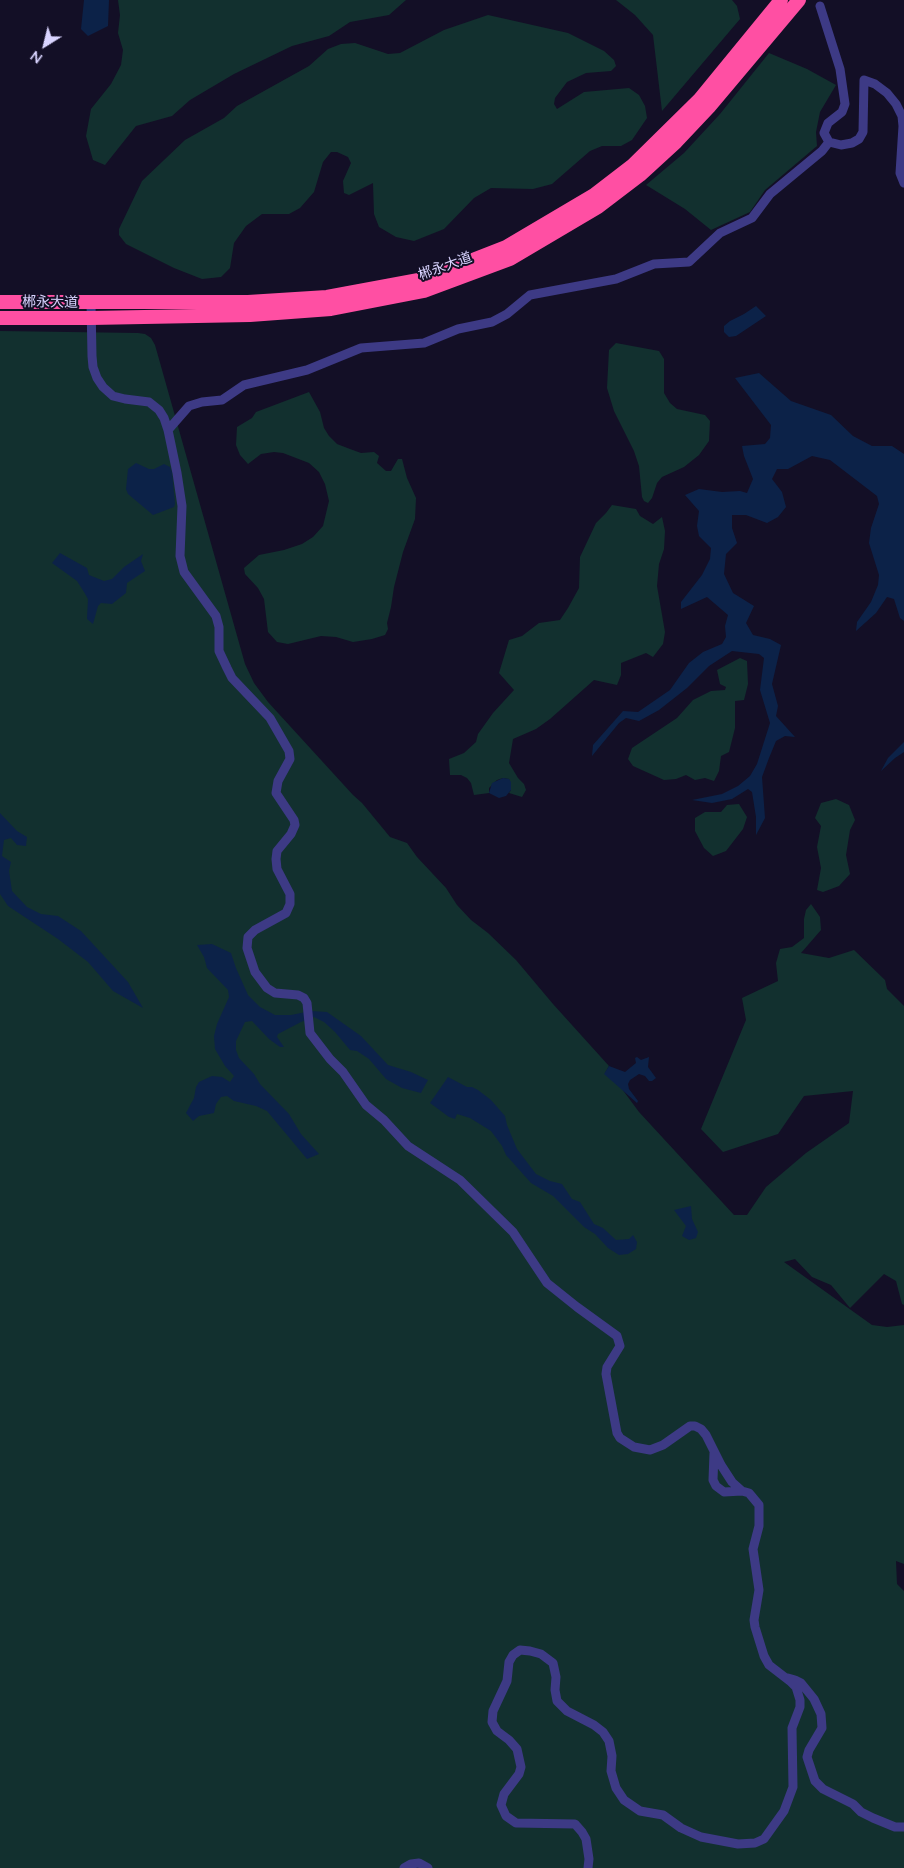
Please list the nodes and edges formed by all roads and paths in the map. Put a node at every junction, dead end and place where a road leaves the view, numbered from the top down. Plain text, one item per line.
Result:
1 (781, 0) edge
2 (798, 0) edge
3 (820, 6) dead end
4 (829, 142) junction
5 (904, 183) edge
6 (0, 302) edge
7 (91, 302) junction
8 (0, 318) edge
9 (91, 318) junction
10 (168, 430) junction
11 (714, 1450) junction
12 (742, 1490) junction
13 (787, 1678) junction
14 (904, 1827) edge
15 (404, 1868) edge
16 (428, 1868) edge
17 (588, 1868) edge

1 - 7 highway, 郴永大道
2 - 9 highway, 郴永大道
3 - 4 street
4 - 5 street
4 - 10 street
6 - 7 highway, 郴永大道
7 - 9 street
8 - 9 highway, 郴永大道
9 - 10 street
10 - 11 street
11 - 12 street
11 - 12 street
12 - 13 street
13 - 14 street
13 - 17 street
15 - 16 street

